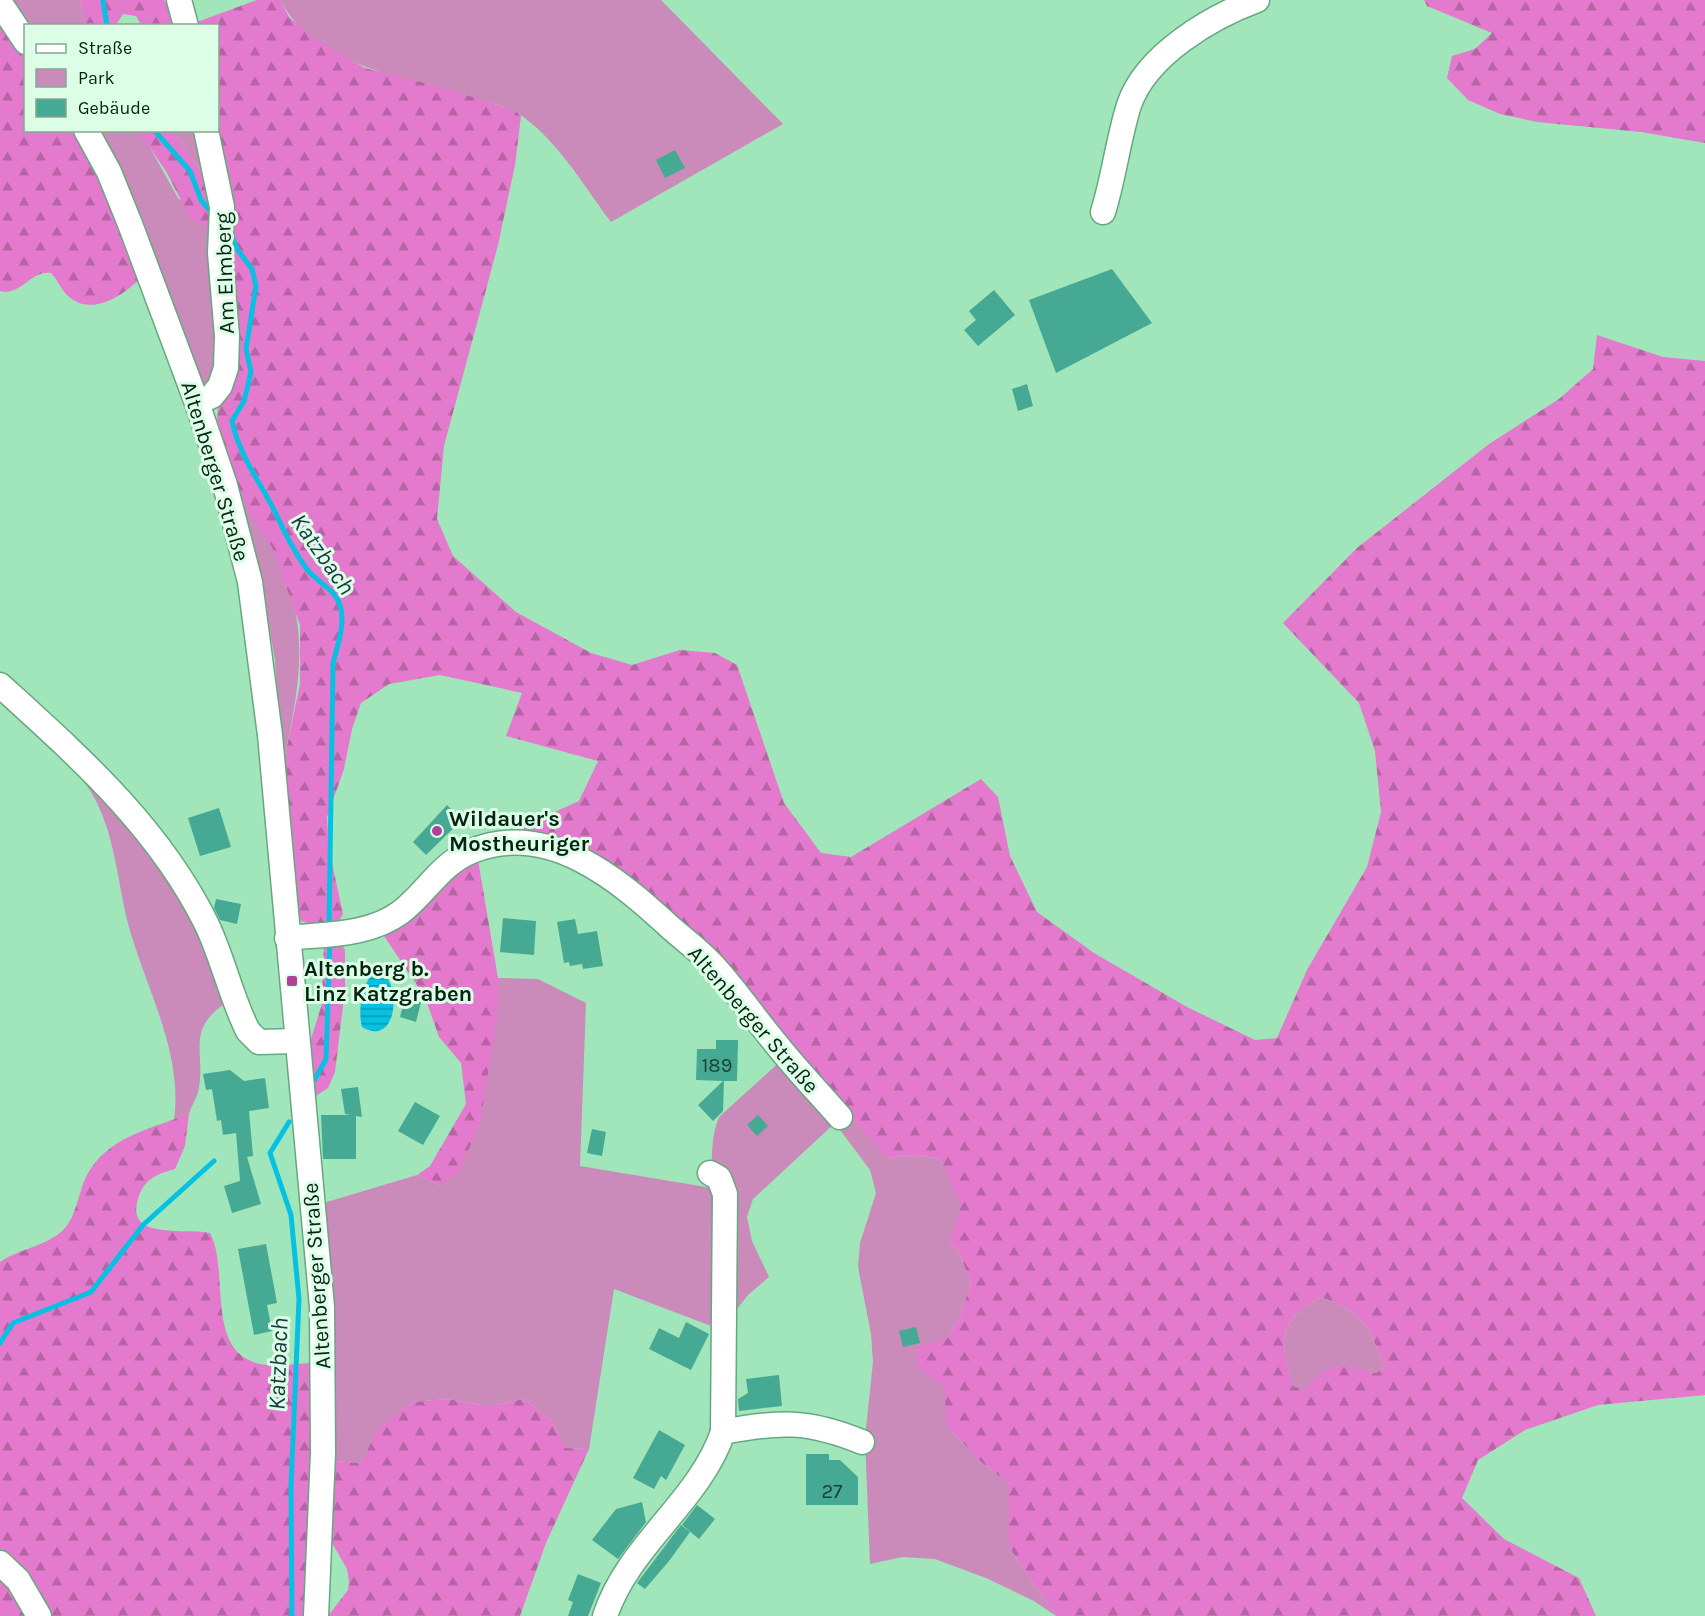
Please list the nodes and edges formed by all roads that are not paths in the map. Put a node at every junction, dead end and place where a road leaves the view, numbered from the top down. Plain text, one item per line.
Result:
1 (179, 0) edge
2 (1257, 0) edge
3 (0, 3) edge
4 (185, 24) edge
5 (24, 39) edge
6 (87, 132) edge
7 (206, 132) edge
8 (1103, 212) dead end
9 (196, 403) junction
10 (0, 685) edge
11 (287, 938) junction
12 (297, 1041) junction
13 (840, 1117) dead end
14 (710, 1173) dead end
15 (723, 1432) junction
16 (861, 1442) dead end
17 (0, 1563) edge
18 (39, 1616) edge
19 (316, 1616) edge
20 (605, 1616) edge

1 - 4 street
2 - 8 street
3 - 5 street
6 - 9 street, Altenberger Straße
7 - 9 street, Am Elmberg
9 - 11 street, Altenberger Straße
10 - 12 street
11 - 12 street, Altenberger Straße
11 - 13 street, Altenberger Straße
12 - 19 street, Altenberger Straße
14 - 15 street
15 - 16 street
15 - 20 street
17 - 18 street

